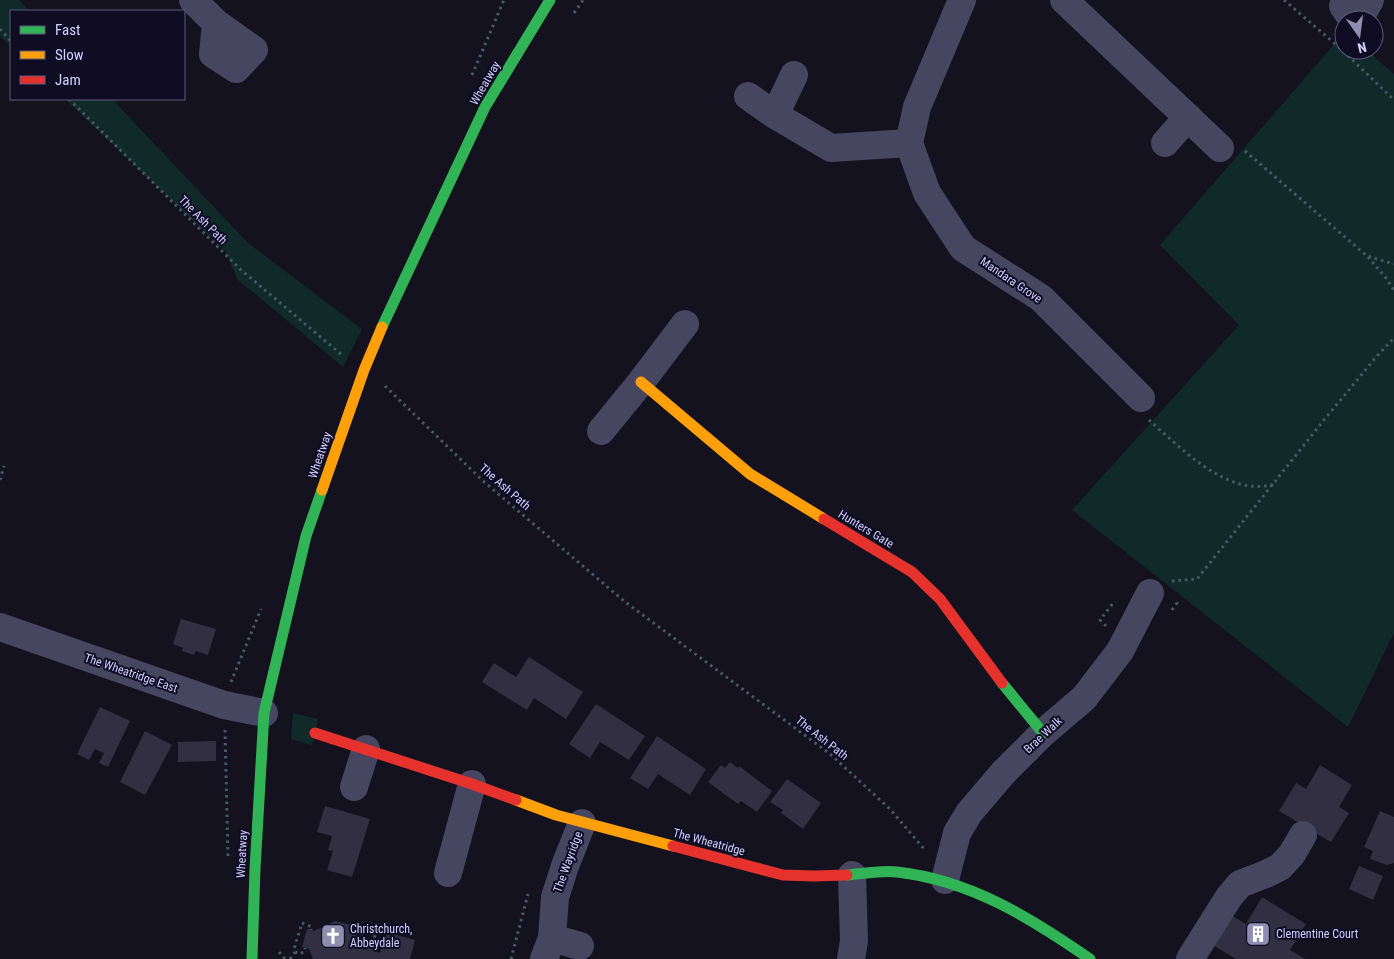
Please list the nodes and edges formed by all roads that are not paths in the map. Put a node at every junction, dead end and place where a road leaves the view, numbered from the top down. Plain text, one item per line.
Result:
1 (193, 0) edge
2 (550, 0) edge
3 (962, 0) edge
4 (1064, 0) edge
5 (216, 23) dead end
6 (794, 75) dead end
7 (748, 96) dead end
8 (775, 115) junction
9 (1188, 117) junction
10 (909, 143) junction
11 (1165, 143) dead end
12 (1220, 148) road end
13 (684, 324) dead end
14 (641, 382) junction
15 (1141, 398) road end
16 (601, 431) dead end
17 (1150, 593) road end
18 (0, 627) edge
19 (264, 713) junction
20 (315, 733) dead end
21 (1043, 734) junction
22 (366, 749) junction
23 (472, 784) junction
24 (354, 787) dead end
25 (582, 823) junction
26 (1303, 835) dead end
27 (448, 873) dead end
28 (946, 873) junction
29 (852, 875) junction
30 (580, 946) dead end
31 (548, 949) edge
32 (252, 959) edge
33 (851, 959) edge
34 (1090, 959) edge
35 (1190, 959) edge

1 - 5 street
2 - 19 street, Wheatway
3 - 10 street
4 - 9 street
6 - 8 street
7 - 8 street
8 - 10 street
9 - 11 street
9 - 12 street
10 - 15 street, Mandara Grove
13 - 14 street
14 - 16 street
14 - 21 street, Hunters Gate
17 - 21 street, Brae Walk
18 - 19 street, The Wheatridge East
19 - 32 street, Wheatway
20 - 22 street, The Wheatridge
21 - 28 street, Brae Walk
22 - 23 street, The Wheatridge
22 - 24 street
23 - 25 street, The Wheatridge
23 - 27 street
25 - 29 street, The Wheatridge
25 - 31 street, The Wayridge
26 - 35 street
28 - 29 street, The Wheatridge
28 - 34 street, The Wheatridge
29 - 33 street
30 - 31 street

